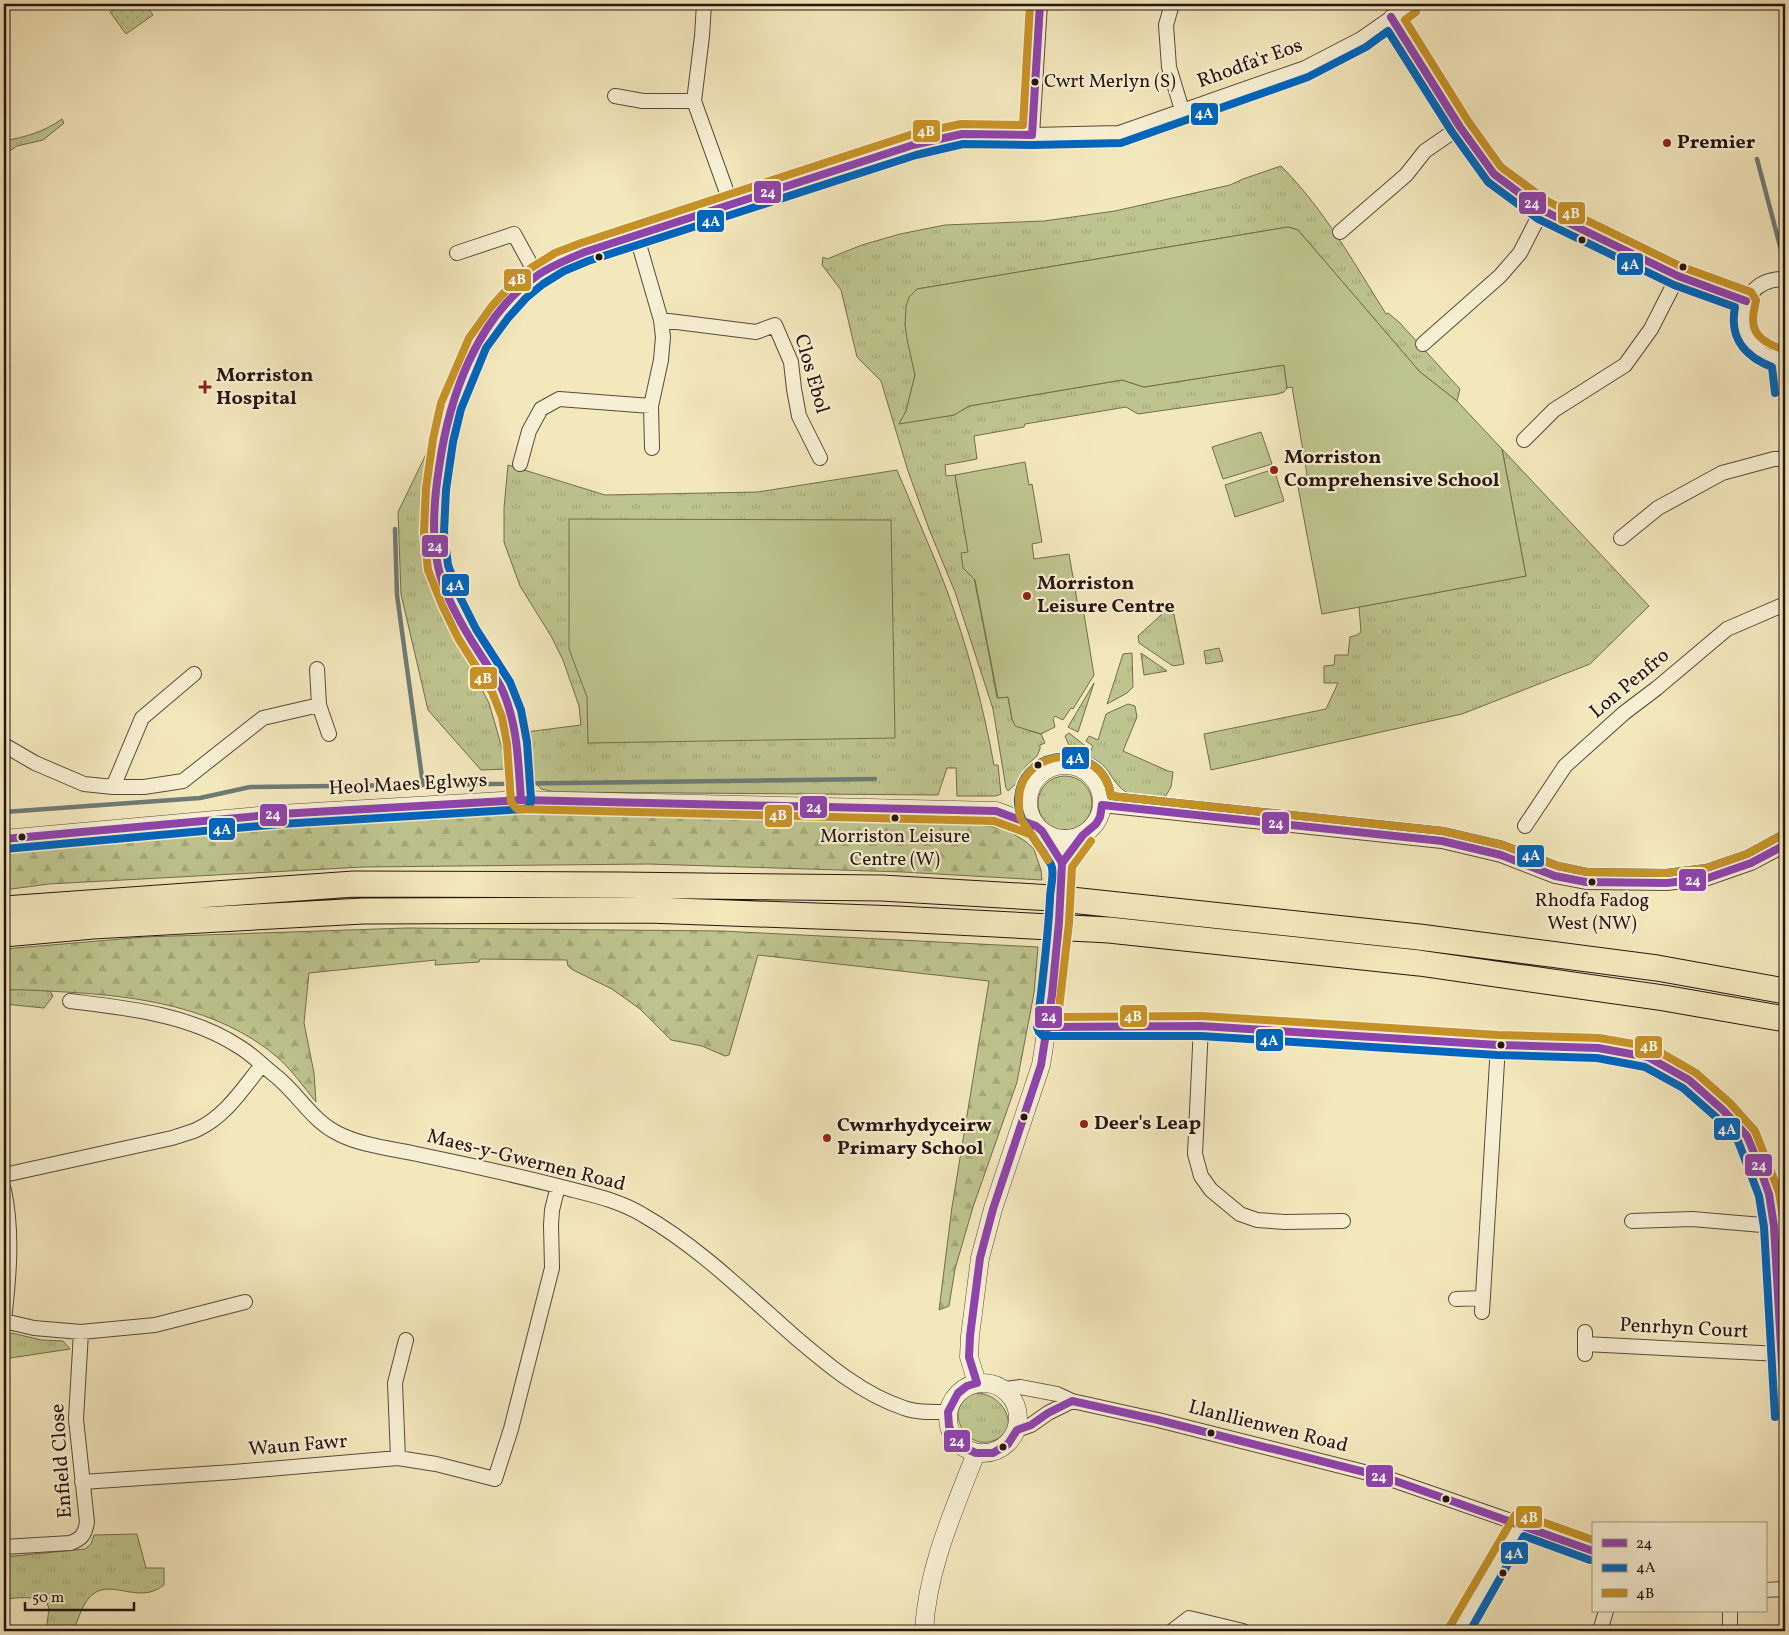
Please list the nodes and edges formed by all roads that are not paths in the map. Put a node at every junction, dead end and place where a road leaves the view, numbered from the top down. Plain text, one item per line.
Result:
1 (704, 4) edge
2 (1040, 4) edge
3 (1172, 4) edge
4 (1411, 4) edge
5 (1391, 17) junction
6 (615, 96) dead end
7 (694, 101) junction
8 (1182, 110) junction
9 (1460, 127) junction
10 (1032, 136) junction
11 (731, 204) junction
12 (1542, 210) junction
13 (1340, 232) dead end
14 (636, 234) junction
15 (457, 252) dead end
16 (537, 276) junction
17 (1678, 276) junction
18 (1785, 279) edge
19 (1746, 301) junction
20 (661, 320) junction
21 (1423, 344) dead end
22 (1783, 358) edge
23 (1785, 392) edge
24 (651, 406) junction
25 (1524, 440) dead end
26 (652, 448) dead end
27 (820, 458) dead end
28 (1785, 459) edge
29 (520, 464) dead end
30 (1621, 538) dead end
31 (1785, 604) edge
32 (317, 669) dead end
33 (194, 674) dead end
34 (319, 705) junction
35 (329, 734) dead end
36 (4, 745) edge
37 (113, 787) junction
38 (1029, 793) junction
39 (521, 800) junction
40 (1102, 805) junction
41 (996, 811) junction
42 (1525, 826) dead end
43 (1039, 828) junction
44 (1083, 835) junction
45 (4, 839) edge
46 (1785, 845) edge
47 (1062, 863) junction
48 (4, 909) edge
49 (4, 934) edge
50 (1785, 990) edge
51 (70, 1001) dead end
52 (1785, 1019) edge
53 (1201, 1026) junction
54 (1048, 1027) junction
55 (1498, 1045) junction
56 (262, 1065) junction
57 (4, 1175) edge
58 (558, 1186) junction
59 (4, 1190) edge
60 (1343, 1220) dead end
61 (1632, 1221) dead end
62 (1774, 1226) junction
63 (1456, 1299) dead end
64 (245, 1302) dead end
65 (1782, 1304) edge
66 (4, 1321) edge
67 (82, 1332) junction
68 (406, 1340) dead end
69 (1585, 1344) dead end
70 (1782, 1354) junction
71 (977, 1383) junction
72 (1005, 1389) junction
73 (1072, 1401) junction
74 (948, 1412) junction
75 (1785, 1416) edge
76 (1018, 1430) junction
77 (976, 1453) junction
78 (398, 1458) junction
79 (82, 1482) junction
80 (1520, 1524) junction
81 (4, 1547) edge
82 (1592, 1551) edge
83 (1785, 1589) edge
84 (1766, 1590) edge
85 (1606, 1612) edge
86 (1730, 1612) edge
87 (924, 1631) edge
88 (1172, 1631) edge
89 (1243, 1631) edge
90 (1459, 1631) edge
91 (1600, 1631) edge
92 (1730, 1631) edge

1 - 7 street
2 - 10 street
3 - 8 street
4 - 5 street, Rhodfa'r Eos
5 - 8 street, Rhodfa'r Eos
5 - 9 street
6 - 7 street
7 - 11 street
8 - 10 street, Rhodfa'r Eos
9 - 12 street
9 - 13 street
10 - 11 street, Rhodfa'r Eos
11 - 14 street, Rhodfa'r Eos
12 - 17 street
12 - 21 street
14 - 16 street, Rhodfa'r Eos
14 - 20 street
15 - 16 street
16 - 39 street, Rhodfa'r Eos
17 - 19 street
17 - 25 street
18 - 19 street
19 - 22 street
20 - 24 street
20 - 27 street, Clos Ebol
22 - 23 street
24 - 26 street
24 - 29 street
28 - 30 street
31 - 42 street, Lon Penfro
32 - 34 street
33 - 37 street
34 - 35 street
34 - 37 street
36 - 37 street
38 - 40 street, Heol Maes Eglwys
38 - 41 street, Heol Maes Eglwys
38 - 43 street
39 - 41 street, Heol Maes Eglwys
39 - 45 street, Heol Maes Eglwys
40 - 44 street
40 - 46 street
41 - 43 street, Heol Maes Eglwys
43 - 44 street, Heol Maes Eglwys
43 - 47 street
44 - 47 street
47 - 54 street, bridge
48 - 50 highway
49 - 52 highway
51 - 56 street, Maes-y-Gwernen Road
53 - 54 street
53 - 55 street
53 - 60 street
54 - 71 street
55 - 62 street
55 - 63 street
56 - 57 street
56 - 58 street, Maes-y-Gwernen Road
58 - 74 street, Maes-y-Gwernen Road
58 - 78 street, Waun Fawr
59 - 66 street
61 - 62 street
62 - 65 street
64 - 67 street
65 - 70 street
66 - 67 street
67 - 79 street, Enfield Close
68 - 78 street
69 - 70 street, Penrhyn Court
70 - 75 street
71 - 72 street
71 - 74 street
72 - 73 street, Llanllienwen Road
72 - 76 street
73 - 76 street
73 - 80 street, Llanllienwen Road
74 - 77 street
76 - 77 street
77 - 87 street
78 - 79 street, Waun Fawr
79 - 81 street, Enfield Close
80 - 82 street, Llanllienwen Road
80 - 90 street
83 - 84 street
85 - 91 street
86 - 92 street
88 - 89 street

